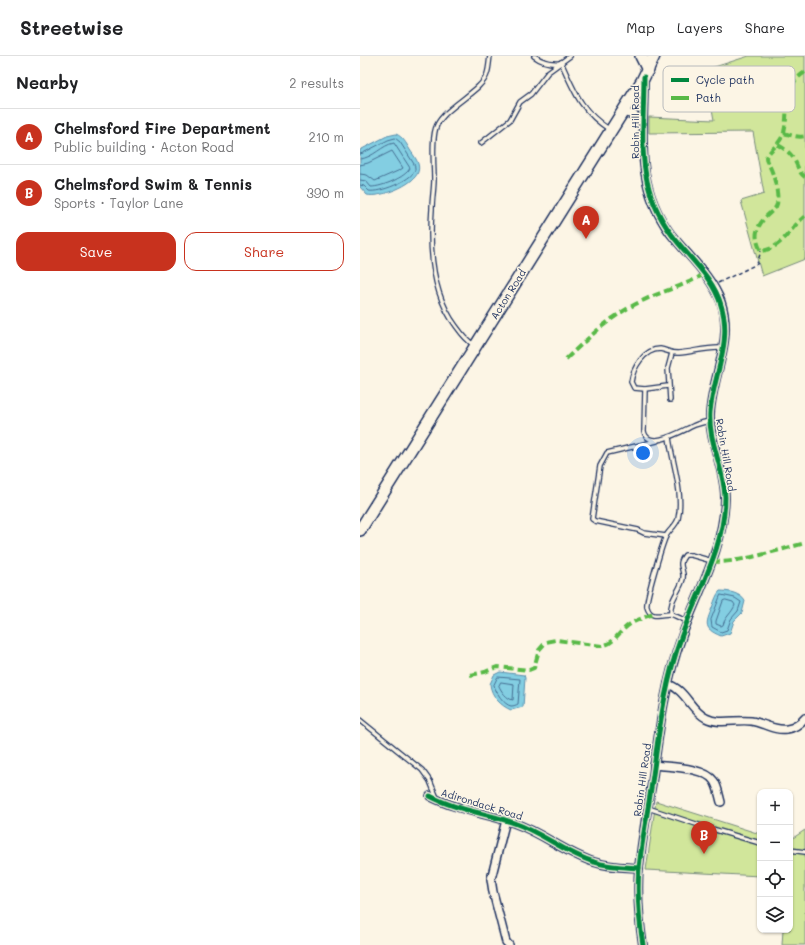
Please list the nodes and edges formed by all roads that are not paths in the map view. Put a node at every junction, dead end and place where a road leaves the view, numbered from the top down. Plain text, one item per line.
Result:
1 (490, 56) edge
2 (534, 56) edge
3 (570, 56) edge
4 (641, 56) edge
5 (654, 56) edge
6 (561, 62) junction
7 (646, 74) junction
8 (622, 112) junction
9 (643, 123) junction
10 (610, 131) junction
11 (481, 143) dead end
12 (475, 346) junction
13 (724, 348) junction
14 (672, 353) junction
15 (668, 386) junction
16 (645, 389) junction
17 (670, 400) dead end
18 (710, 421) junction
19 (669, 436) junction
20 (657, 441) junction
21 (360, 530) edge
22 (666, 536) junction
23 (712, 561) junction
24 (671, 614) junction
25 (688, 621) junction
26 (668, 684) junction
27 (805, 718) edge
28 (360, 720) edge
29 (654, 765) junction
30 (430, 796) dead end
31 (439, 801) junction
32 (721, 802) dead end
33 (648, 808) junction
34 (506, 820) junction
35 (757, 842) edge
36 (793, 850) edge
37 (805, 852) edge
38 (639, 868) junction
39 (506, 944) edge
40 (643, 945) edge

1 - 12 lane
2 - 6 lane
3 - 6 lane
4 - 7 main road
5 - 7 main road, Acton Road
6 - 10 lane
6 - 11 lane
7 - 8 main road, Acton Road
7 - 9 street, Robin Hill Road
8 - 9 street
8 - 10 main road, Acton Road
9 - 13 street, Robin Hill Road
10 - 12 main road, Acton Road
12 - 21 main road, Acton Road
13 - 14 lane
13 - 18 street, Robin Hill Road
14 - 15 lane
14 - 16 lane
15 - 16 lane
15 - 17 lane
16 - 20 lane
18 - 19 lane
18 - 23 street, Robin Hill Road
19 - 20 lane
19 - 22 lane
20 - 22 lane
22 - 24 lane
23 - 24 lane
23 - 25 street, Robin Hill Road
24 - 25 lane
25 - 26 street, Robin Hill Road
26 - 27 street
26 - 29 street, Robin Hill Road
28 - 31 lane
29 - 32 street
29 - 33 street, Robin Hill Road
30 - 31 street, Adirondack Road
31 - 34 street, Adirondack Road
33 - 35 lane
33 - 38 street, Robin Hill Road
34 - 38 street, Adirondack Road
34 - 39 street
36 - 37 lane
38 - 40 street, Robin Hill Road

